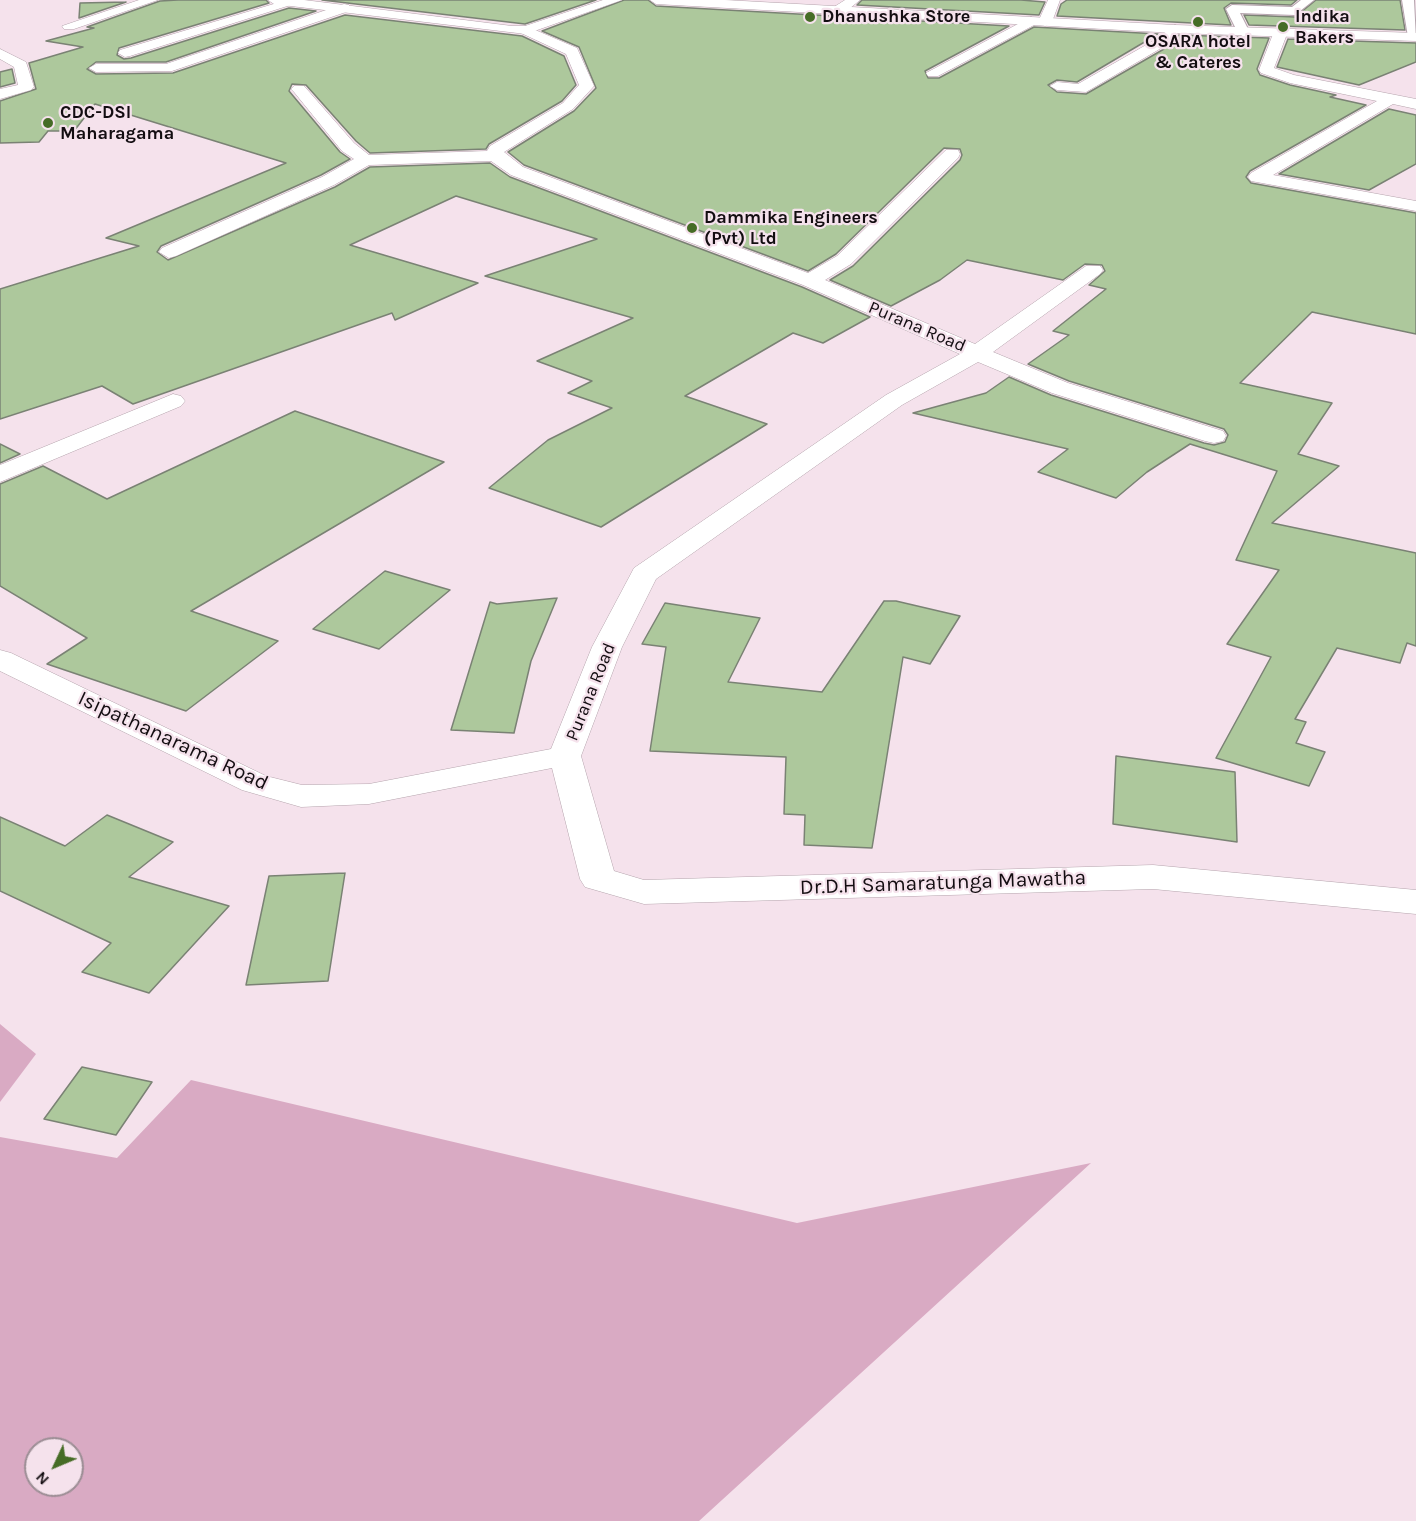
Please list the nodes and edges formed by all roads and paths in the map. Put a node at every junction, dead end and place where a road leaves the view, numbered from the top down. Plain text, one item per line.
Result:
1 (152, 0) edge
2 (274, 0) edge
3 (616, 0) edge
4 (656, 0) edge
5 (854, 0) edge
6 (1054, 0) edge
7 (1308, 0) edge
8 (1408, 0) edge
9 (294, 2) junction
10 (344, 8) junction
11 (839, 10) junction
12 (1038, 21) junction
13 (69, 26) dead end
14 (1175, 29) junction
15 (526, 30) junction
16 (1244, 33) junction
17 (1280, 34) junction
18 (1415, 37) edge
19 (0, 53) edge
20 (125, 53) dead end
21 (96, 68) dead end
22 (933, 73) dead end
23 (1057, 86) dead end
24 (299, 89) dead end
25 (0, 94) edge
26 (1391, 99) junction
27 (1416, 104) edge
28 (952, 154) dead end
29 (495, 156) junction
30 (365, 160) junction
31 (1416, 206) edge
32 (170, 252) dead end
33 (1093, 270) dead end
34 (810, 281) junction
35 (977, 352) junction
36 (173, 401) dead end
37 (1214, 436) dead end
38 (0, 474) edge
39 (0, 659) edge
40 (565, 756) junction
41 (1416, 902) edge

1 - 13 street
2 - 9 street
3 - 15 street
4 - 11 street
5 - 11 street
6 - 12 street
7 - 16 lane
8 - 18 lane
9 - 10 street
9 - 20 street
10 - 15 street
10 - 21 street
11 - 12 street
12 - 14 street
12 - 22 street
14 - 16 street
14 - 23 street
15 - 29 street
16 - 17 street
17 - 18 street
17 - 26 street
19 - 25 street
24 - 30 street
26 - 27 street
26 - 31 street
28 - 34 street
29 - 30 street
29 - 34 street, Purana Road
30 - 32 street
33 - 35 street
34 - 35 street, Purana Road
35 - 37 street
35 - 40 street, Purana Road
36 - 38 street
39 - 40 street, Isipathanarama Road
40 - 41 street, Dr.D.H Samaratunga Mawatha

